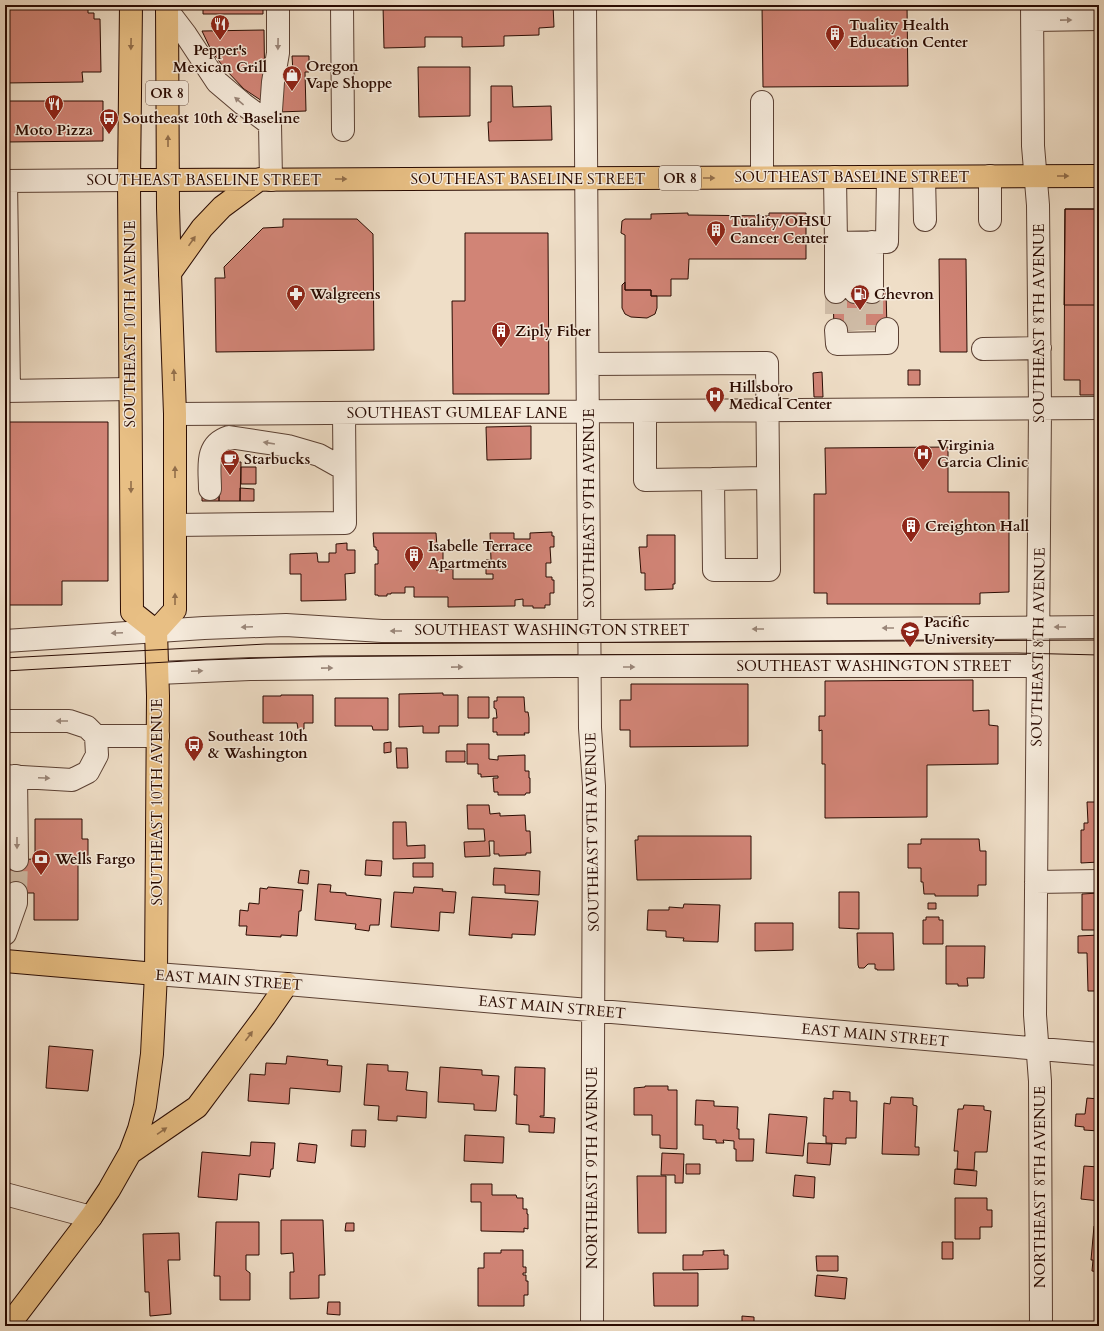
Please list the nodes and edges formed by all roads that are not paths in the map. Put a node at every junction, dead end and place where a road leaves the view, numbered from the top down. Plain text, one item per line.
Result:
1 (131, 5) edge
2 (278, 5) edge
3 (342, 5) edge
4 (585, 5) edge
5 (167, 8) edge
6 (1033, 12) edge
7 (1099, 19) edge
8 (762, 102) dead end
9 (270, 124) junction
10 (343, 130) dead end
11 (990, 176) junction
12 (1036, 176) junction
13 (1099, 176) edge
14 (762, 177) junction
15 (835, 177) junction
16 (888, 177) junction
17 (924, 177) junction
18 (587, 178) junction
19 (129, 180) junction
20 (168, 180) junction
21 (265, 180) junction
22 (5, 181) edge
23 (925, 220) dead end
24 (990, 220) dead end
25 (862, 243) junction
26 (170, 273) junction
27 (1040, 348) junction
28 (983, 349) dead end
29 (588, 364) junction
30 (130, 389) junction
31 (7, 391) edge
32 (1040, 408) junction
33 (1099, 408) edge
34 (768, 410) junction
35 (588, 412) junction
36 (645, 412) junction
37 (175, 414) junction
38 (344, 414) junction
39 (344, 469) junction
40 (768, 478) junction
41 (713, 479) junction
42 (175, 525) junction
43 (211, 525) junction
44 (1038, 627) junction
45 (1099, 627) edge
46 (589, 630) junction
47 (156, 631) junction
48 (5, 641) edge
49 (1038, 666) junction
50 (590, 667) junction
51 (158, 673) junction
52 (5, 721) edge
53 (96, 736) junction
54 (158, 736) junction
55 (11, 776) edge
56 (17, 860) tunnel mouth
57 (1099, 881) edge
58 (1036, 882) junction
59 (16, 893) tunnel mouth
60 (5, 934) edge
61 (5, 961) edge
62 (156, 974) junction
63 (287, 984) junction
64 (592, 1010) junction
65 (1038, 1049) junction
66 (1099, 1054) edge
67 (130, 1152) junction
68 (5, 1194) edge
69 (91, 1218) junction
70 (8, 1326) edge
71 (592, 1326) edge
72 (1040, 1326) edge

1 -> 19 main road, SOUTHEAST 10TH AVENUE / OR 8
2 -> 9 street
3 - 10 street
4 - 18 street, SOUTHEAST 9TH AVENUE
9 -> 5 street
20 -> 5 main road, OR 8
6 -> 7 street
6 - 12 street, SOUTHEAST 8TH AVENUE
8 - 14 street
9 - 21 street
11 - 12 main road, SOUTHEAST BASELINE STREET / OR 8
11 - 17 main road, SOUTHEAST BASELINE STREET / OR 8
11 - 24 street
12 -> 13 main road, SOUTHEAST BASELINE STREET / OR 8
12 - 27 street, SOUTHEAST 8TH AVENUE
14 - 15 main road, SOUTHEAST BASELINE STREET / OR 8
18 -> 14 main road, SOUTHEAST BASELINE STREET / OR 8
15 - 16 main road, SOUTHEAST BASELINE STREET / OR 8
15 - 25 street
16 - 17 main road, SOUTHEAST BASELINE STREET / OR 8
16 - 25 street
17 - 23 street
21 -> 18 main road, SOUTHEAST BASELINE STREET / OR 8
18 - 29 street, SOUTHEAST 9TH AVENUE
19 - 20 main road, SOUTHEAST BASELINE STREET / OR 8
19 - 22 street, SOUTHEAST BASELINE STREET
19 - 30 main road, SOUTHEAST 10TH AVENUE
20 - 21 main road, SOUTHEAST BASELINE STREET / OR 8
20 - 26 main road
26 -> 21 main road
22 - 31 street
25 - 25 street
37 -> 26 main road
27 - 28 street
27 - 32 street, SOUTHEAST 8TH AVENUE
29 - 34 street
29 - 35 street, SOUTHEAST 9TH AVENUE
30 - 31 street
30 -> 47 main road, SOUTHEAST 10TH AVENUE
32 - 33 street, SOUTHEAST GUMLEAF LANE
32 - 34 street, SOUTHEAST GUMLEAF LANE
32 - 44 street, SOUTHEAST 8TH AVENUE
34 - 36 street, SOUTHEAST GUMLEAF LANE
34 - 40 street
35 - 36 street, SOUTHEAST GUMLEAF LANE
35 - 38 street, SOUTHEAST GUMLEAF LANE
35 - 46 street, SOUTHEAST 9TH AVENUE
36 - 41 street
37 - 38 street, SOUTHEAST GUMLEAF LANE
42 -> 37 main road
38 - 39 street
39 - 43 street
39 -> 43 street
40 - 41 street
40 - 41 street
42 - 43 street
47 -> 42 main road
45 -> 44 street, SOUTHEAST WASHINGTON STREET
44 -> 46 street, SOUTHEAST WASHINGTON STREET
44 - 49 street, SOUTHEAST 8TH AVENUE
46 -> 47 street, SOUTHEAST WASHINGTON STREET
46 - 50 street, SOUTHEAST 9TH AVENUE
47 -> 48 street, SOUTHEAST WASHINGTON STREET
47 - 51 main road, SOUTHEAST 10TH AVENUE
50 -> 49 street, SOUTHEAST WASHINGTON STREET
49 - 58 street, SOUTHEAST 8TH AVENUE
51 -> 50 street, SOUTHEAST WASHINGTON STREET
50 - 64 street, SOUTHEAST 9TH AVENUE
51 - 54 main road, SOUTHEAST 10TH AVENUE
53 -> 52 street
53 - 54 street
55 -> 53 street
54 - 62 main road, SOUTHEAST 10TH AVENUE
55 -> 56 street
57 - 58 street
58 - 65 street, SOUTHEAST 8TH AVENUE
59 - 60 street
61 - 62 main road, EAST MAIN STREET
62 - 63 street, EAST MAIN STREET
62 - 67 main road, SOUTHEAST 10TH AVENUE
63 - 64 street, EAST MAIN STREET
67 -> 63 main road
64 - 65 street, EAST MAIN STREET
64 - 71 street, NORTHEAST 9TH AVENUE
65 - 66 street, EAST MAIN STREET
65 - 72 street, NORTHEAST 8TH AVENUE
67 - 69 main road, SOUTHEAST 10TH AVENUE
68 - 69 street
69 - 70 main road, SOUTHEAST 10TH AVENUE

